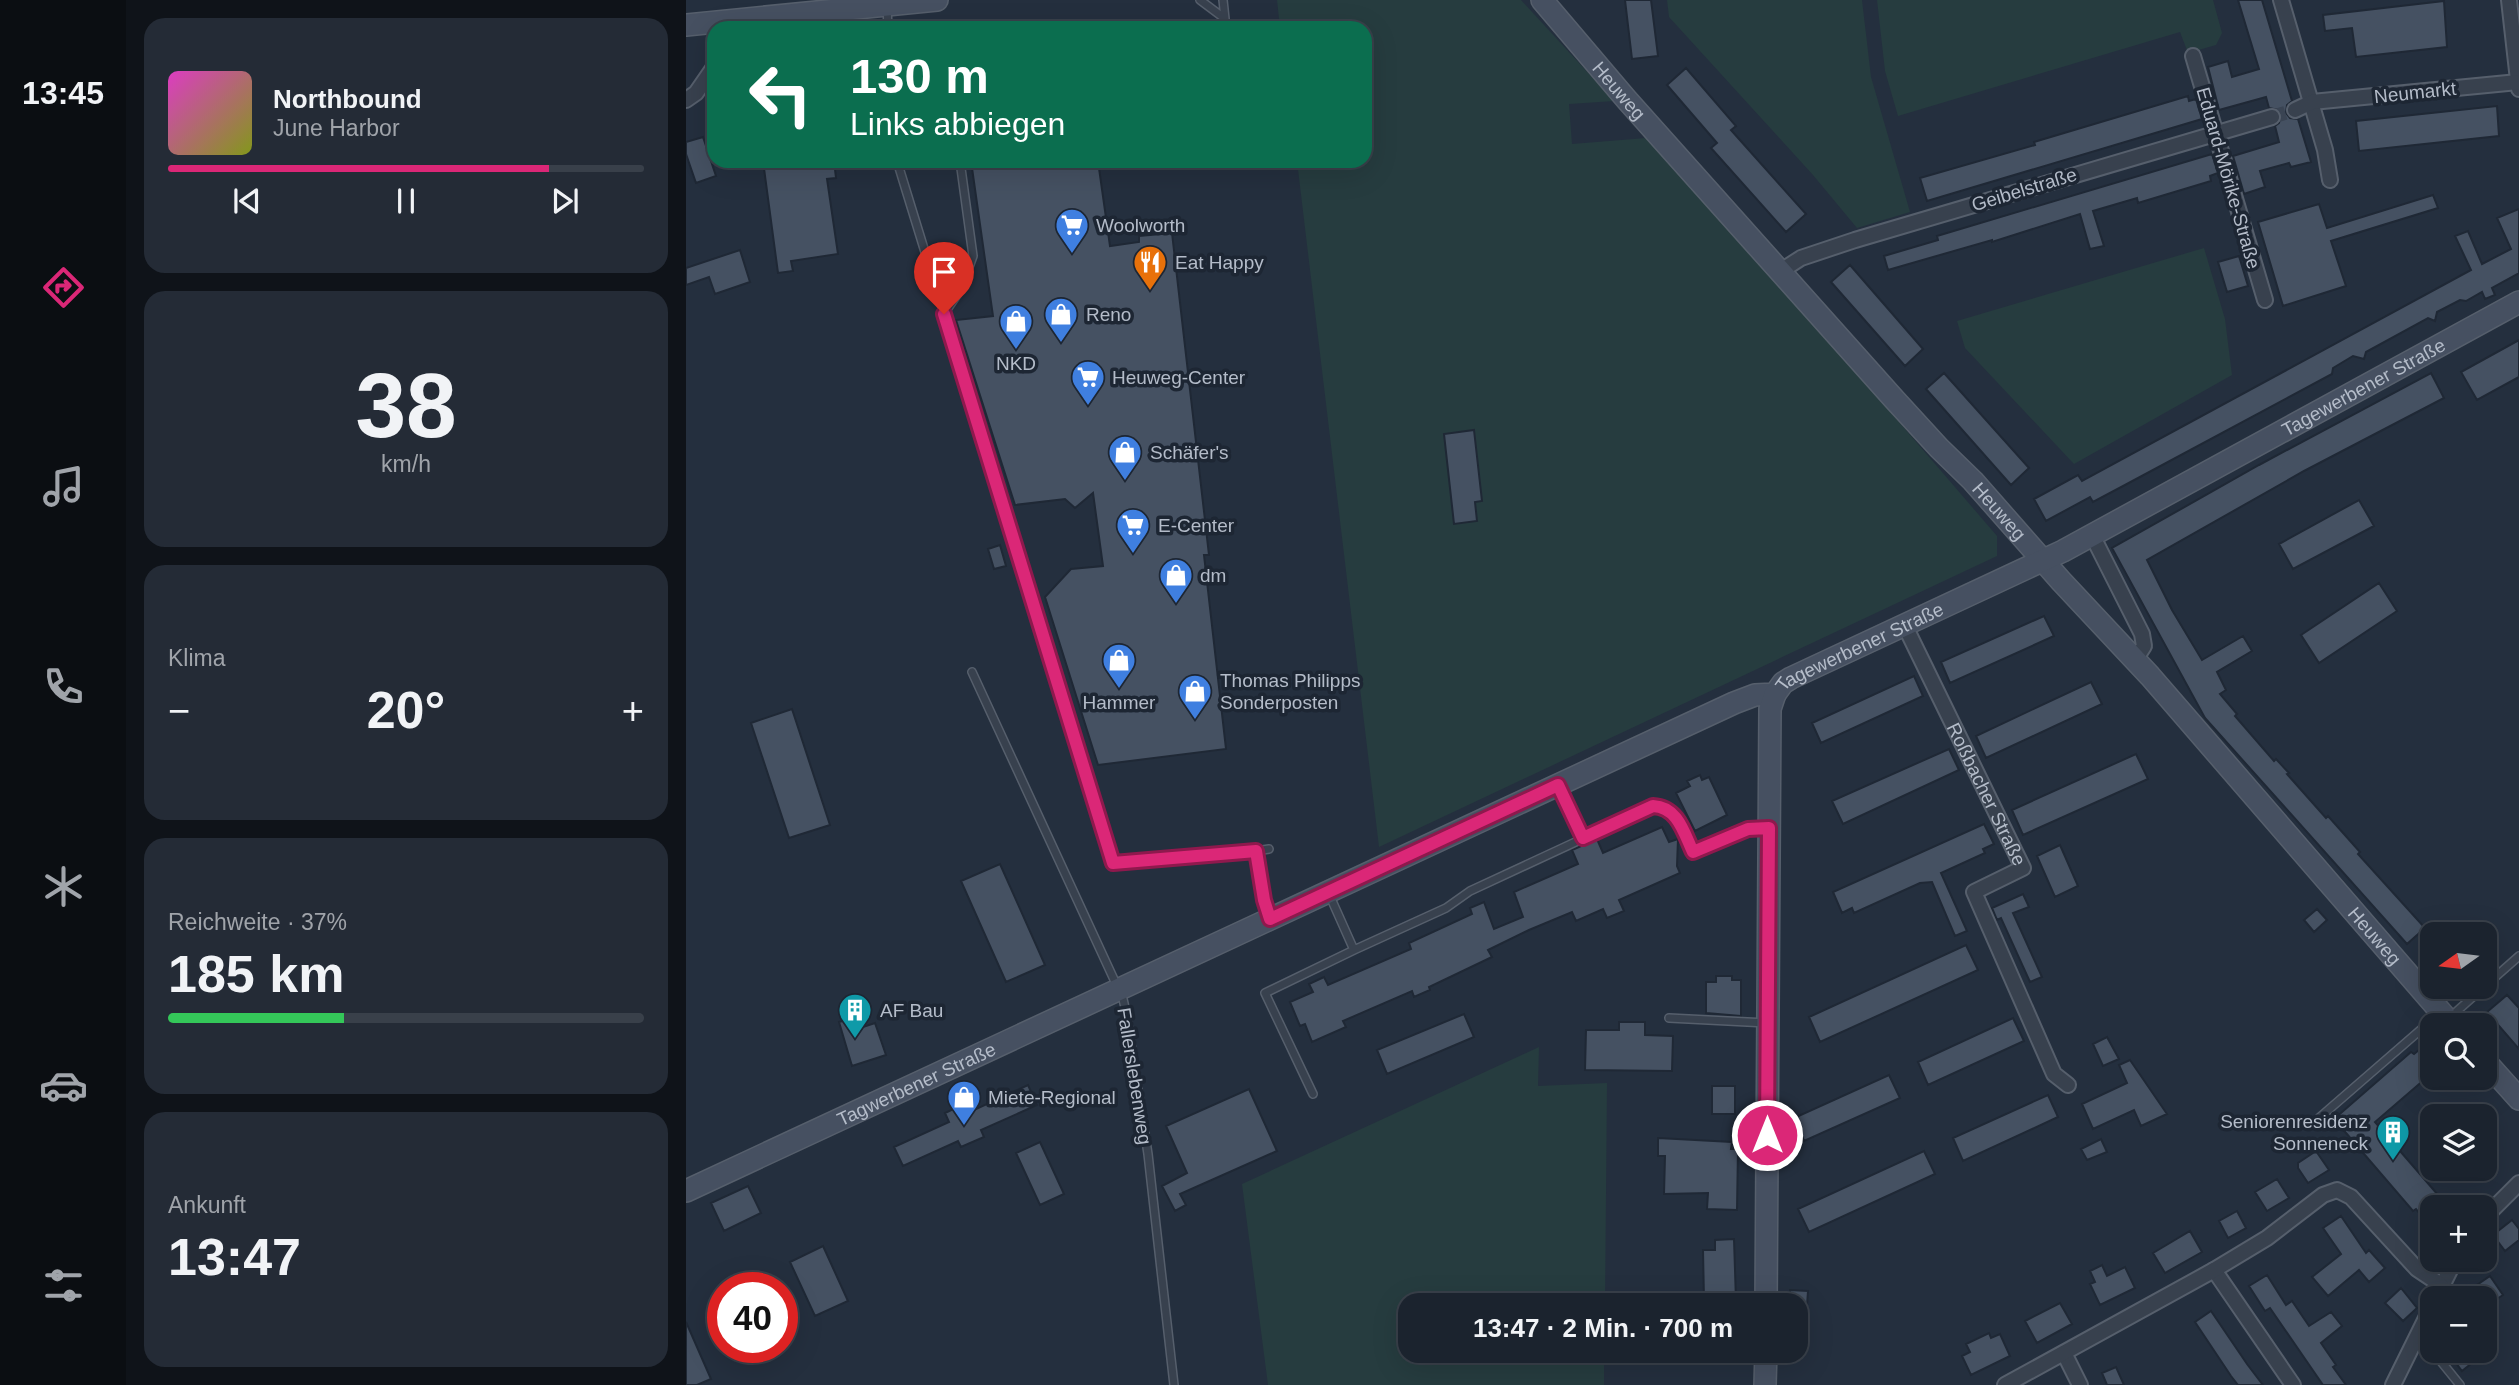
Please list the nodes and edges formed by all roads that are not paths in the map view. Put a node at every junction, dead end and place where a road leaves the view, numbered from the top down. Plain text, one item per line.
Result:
1 (937, 0) edge
2 (1200, 0) edge
3 (1223, 0) edge
4 (1542, 0) edge
5 (2281, 0) edge
6 (2509, 0) edge
7 (887, 6) junction
8 (814, 14) junction
9 (1224, 18) junction
10 (753, 21) edge
11 (823, 21) edge
12 (888, 21) edge
13 (1225, 21) edge
14 (686, 25) edge
15 (707, 25) edge
16 (2193, 56) dead end
17 (707, 78) edge
18 (2519, 85) edge
19 (686, 100) edge
20 (2312, 102) junction
21 (2295, 110) tunnel mouth
22 (2272, 117) tunnel mouth
23 (2215, 132) junction
24 (899, 168) edge
25 (961, 168) edge
26 (2330, 180) dead end
27 (1781, 271) junction
28 (2265, 300) dead end
29 (2519, 302) edge
30 (944, 314) junction
31 (2092, 535) junction
32 (2043, 561) junction
33 (1904, 624) junction
34 (2135, 660) junction
35 (972, 672) dead end
36 (1775, 694) junction
37 (1558, 785) junction
38 (1769, 828) junction
39 (1583, 838) junction
40 (1269, 849) dead end
41 (1256, 851) junction
42 (1328, 892) junction
43 (1270, 919) junction
44 (1354, 950) junction
45 (2519, 956) edge
46 (1147, 976) joint
47 (2497, 976) edge
48 (1118, 989) junction
49 (2471, 999) edge
50 (2442, 1013) edge
51 (2454, 1013) edge
52 (1669, 1018) dead end
53 (1767, 1023) junction
54 (2420, 1040) edge
55 (2497, 1074) edge
56 (2068, 1086) dead end
57 (1313, 1094) dead end
58 (2519, 1099) edge
59 (2319, 1118) dead end
60 (2519, 1183) edge
61 (686, 1191) edge
62 (2497, 1205) edge
63 (2214, 1270) junction
64 (2433, 1286) edge
65 (1766, 1293) edge
66 (2420, 1332) edge
67 (2417, 1339) junction
68 (2064, 1353) junction
69 (1766, 1363) edge
70 (1174, 1385) edge
71 (1765, 1385) edge
72 (2006, 1385) edge
73 (2080, 1385) edge
74 (2293, 1385) edge
75 (2393, 1385) edge
76 (2460, 1385) edge

1 - 7 street
2 - 9 lane
3 - 9 lane
4 - 27 street, Heuweg
5 - 20 street
6 - 18 street, Neumarkt
7 - 8 street
7 - 12 lane
8 - 10 street
8 - 11 lane
9 - 13 lane
14 - 15 street
16 - 23 street, Eduard-Mörike-Straße
17 - 19 street
18 - 20 street, Neumarkt
20 - 21 street
20 - 26 street
22 - 23 street, Geibelstraße
23 - 27 street, Geibelstraße
23 - 28 street, Eduard-Mörike-Straße
24 - 30 lane
25 - 30 lane
27 - 32 street, Heuweg
29 - 31 street, Tagewerbener Straße
30 - 41 lane
31 - 32 street, Tagewerbener Straße
31 - 34 street
32 - 33 street, Tagewerbener Straße
32 - 34 street, Heuweg
33 - 36 street, Tagewerbener Straße
33 - 56 street, Roßbacher Straße
34 - 50 street, Heuweg
35 - 48 lane, Fallerslebenweg
36 - 37 street, Tagewerbener Straße
36 - 38 street
37 - 39 lane
37 - 42 street, Tagewerbener Straße
38 - 39 lane
38 - 53 street
39 - 44 lane
40 - 41 lane
41 - 43 lane
42 - 43 street, Tagewerbener Straße
42 - 44 lane
43 - 46 street, Tagewerbener Straße
44 - 57 lane
45 - 47 lane
46 - 48 street, Tagwerbener Straße
48 - 61 street, Tagwerbener Straße
48 - 70 lane, Fallerslebenweg
49 - 51 lane
52 - 53 lane
53 - 65 street
54 - 59 lane
55 - 58 street
60 - 62 street
63 - 64 street
63 - 68 street
63 - 74 street
66 - 67 street
67 - 75 street
67 - 76 lane
68 - 72 street
68 - 73 street
69 - 71 street

